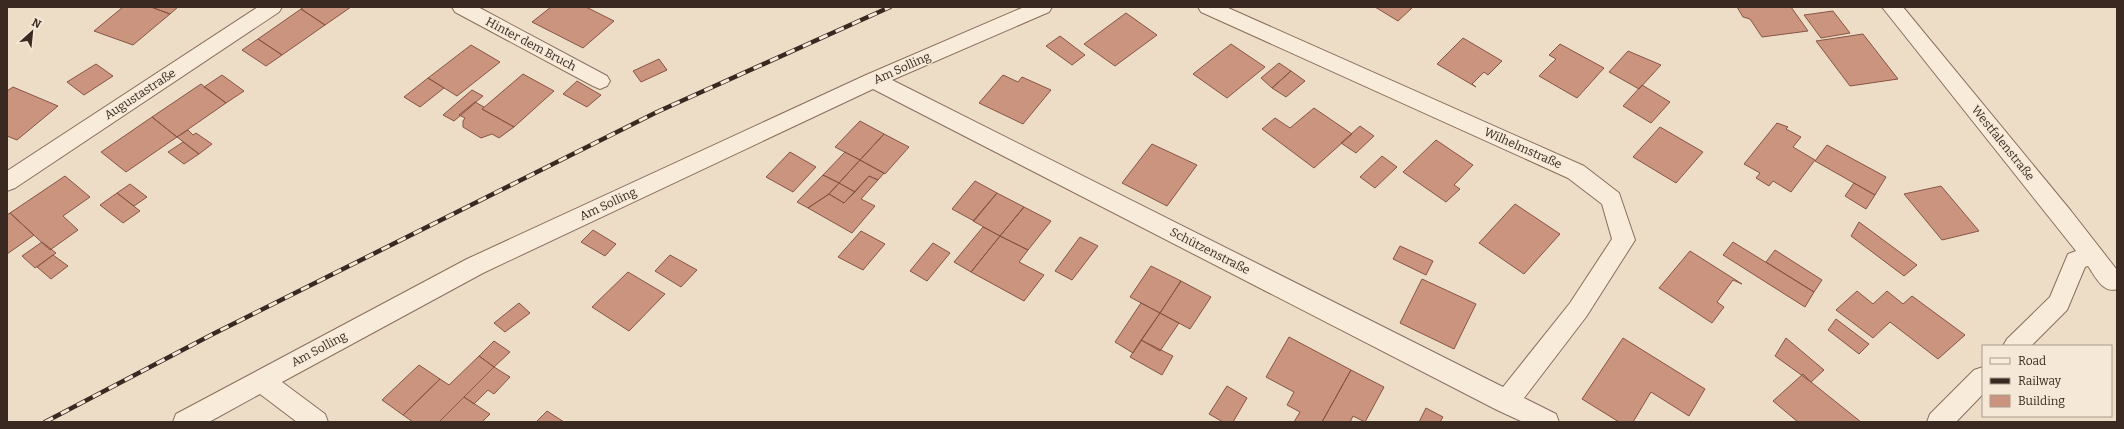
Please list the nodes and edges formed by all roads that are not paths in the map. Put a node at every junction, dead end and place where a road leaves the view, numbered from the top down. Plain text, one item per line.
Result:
1 (272, 7) edge
2 (462, 7) edge
3 (1042, 7) edge
4 (1208, 7) edge
5 (1892, 7) edge
6 (873, 80) junction
7 (600, 81) dead end
8 (7, 182) edge
9 (2092, 254) junction
10 (2112, 282) dead end
11 (2017, 345) edge
12 (1982, 379) edge
13 (261, 380) junction
14 (1506, 402) junction
15 (185, 422) edge
16 (316, 422) edge
17 (1547, 422) edge
18 (1939, 422) edge

1 - 8 street, Augustastraße
2 - 7 street, Hinter dem Bruch
3 - 6 street, Am Solling
4 - 14 street, Wilhelmstraße
5 - 9 street, Westfalenstraße
6 - 13 street, Am Solling
6 - 14 street, Schützenstraße
9 - 10 street, Westfalenstraße
9 - 11 street
12 - 18 street
13 - 15 street, Am Solling
13 - 16 street
14 - 17 street, Schützenstraße

